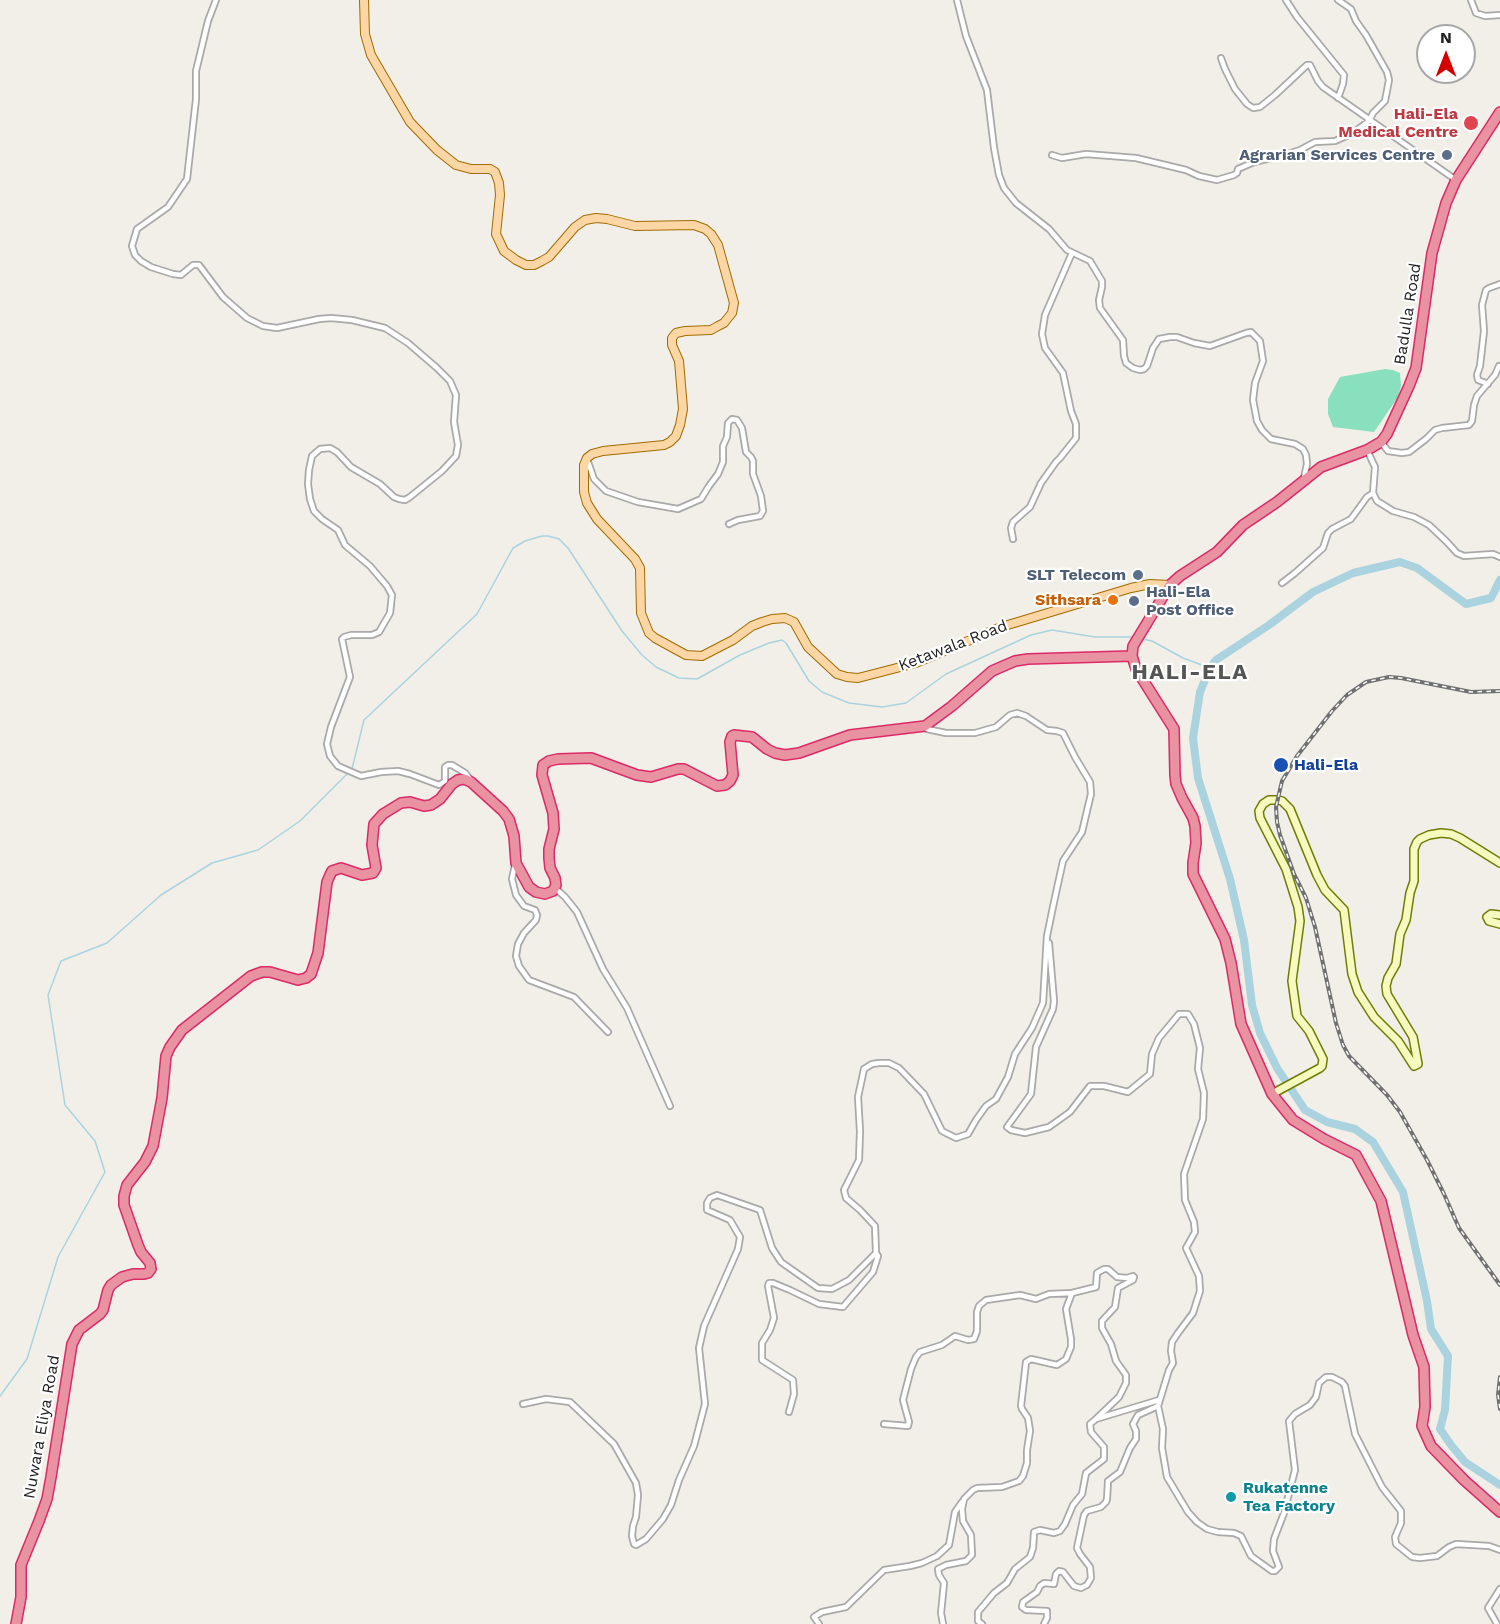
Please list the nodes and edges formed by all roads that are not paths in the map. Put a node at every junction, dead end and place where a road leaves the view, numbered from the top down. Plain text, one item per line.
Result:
1 (216, 0) edge
2 (363, 0) edge
3 (957, 0) edge
4 (1286, 0) edge
5 (1338, 0) edge
6 (1471, 0) edge
7 (1500, 15) edge
8 (1221, 58) dead end
9 (1338, 98) junction
10 (1500, 112) edge
11 (1369, 120) junction
12 (1052, 155) dead end
13 (1456, 180) junction
14 (1072, 253) junction
15 (1500, 284) edge
16 (1500, 366) edge
17 (1488, 384) junction
18 (1382, 442) junction
19 (1367, 450) junction
20 (586, 458) junction
21 (1303, 480) junction
22 (1373, 493) junction
23 (729, 524) dead end
24 (1013, 539) dead end
25 (1500, 556) edge
26 (1282, 582) dead end
27 (1170, 585) junction
28 (1133, 651) junction
29 (923, 726) junction
30 (474, 784) junction
31 (516, 863) junction
32 (1500, 863) edge
33 (555, 888) junction
34 (1500, 915) edge
35 (1500, 924) edge
36 (1047, 936) junction
37 (608, 1032) dead end
38 (1272, 1094) junction
39 (670, 1106) dead end
40 (876, 1253) junction
41 (1072, 1293) junction
42 (1159, 1400) junction
43 (523, 1404) dead end
44 (1158, 1406) junction
45 (789, 1412) dead end
46 (1096, 1419) junction
47 (884, 1424) dead end
48 (964, 1499) junction
49 (1500, 1512) edge
50 (1500, 1550) edge
51 (1500, 1589) edge
52 (16, 1624) edge
53 (819, 1624) edge
54 (943, 1624) edge
55 (982, 1624) edge
56 (1044, 1624) edge
57 (1497, 1624) edge

1 - 30 street
2 - 20 main road
3 - 14 street
4 - 9 street
5 - 11 street
6 - 7 street
8 - 9 street
9 - 11 street
10 - 13 highway, Badulla Road
11 - 12 street
11 - 13 street
13 - 18 highway, Badulla Road
14 - 21 street
14 - 24 street
15 - 17 street
16 - 17 street
17 - 18 street
18 - 19 highway
19 - 21 highway
19 - 22 street
20 - 23 street
20 - 27 main road, Ketawala Road
21 - 27 highway
22 - 25 street
22 - 26 street
27 - 28 highway
28 - 29 highway
28 - 38 highway
29 - 33 highway
29 - 36 street
30 - 31 highway
30 - 52 highway, Nuwara Eliya Road
31 - 33 highway
31 - 37 street
32 - 38 street
33 - 39 street
34 - 35 street
36 - 40 street
36 - 42 street
38 - 49 highway
40 - 43 street
40 - 45 street
41 - 46 street
41 - 47 street
41 - 48 street
42 - 44 street
42 - 46 street
44 - 50 street
44 - 56 street
46 - 55 street
48 - 53 street
48 - 54 street
51 - 57 street

